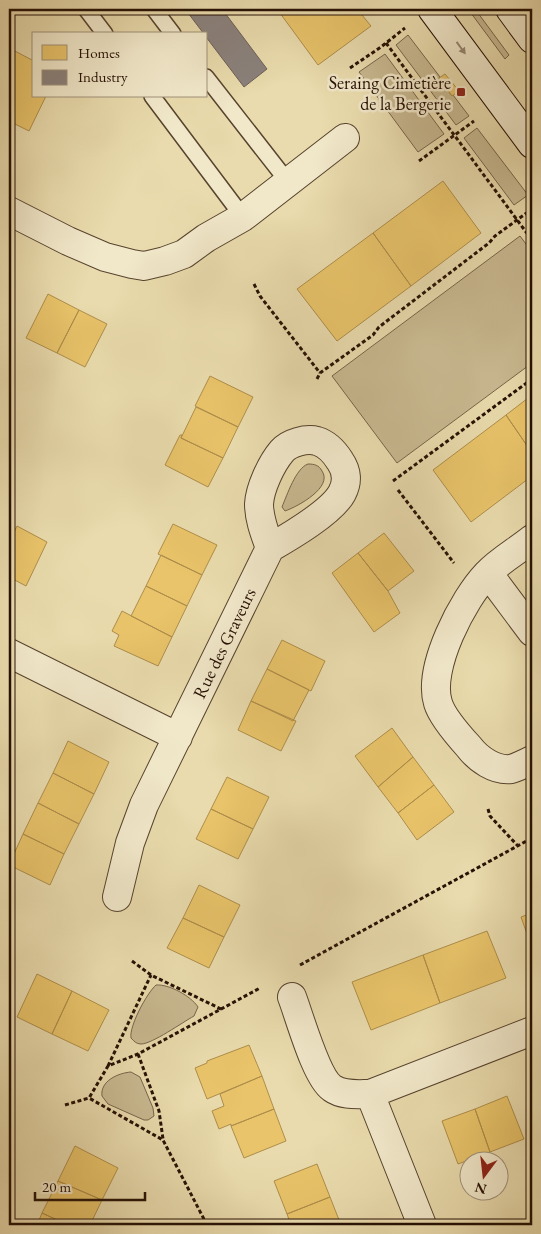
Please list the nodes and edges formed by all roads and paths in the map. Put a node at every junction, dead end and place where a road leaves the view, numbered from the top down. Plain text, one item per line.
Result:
1 (86, 9) edge
2 (154, 9) edge
3 (432, 9) edge
4 (510, 9) edge
5 (103, 32) edge
6 (171, 32) edge
7 (532, 39) edge
8 (386, 42) dead end
9 (381, 47) dead end
10 (350, 68) dead end
11 (208, 80) edge
12 (154, 98) edge
13 (478, 118) dead end
14 (455, 135) junction
15 (345, 138) dead end
16 (532, 144) edge
17 (419, 161) dead end
18 (288, 182) junction
19 (532, 209) edge
20 (9, 211) edge
21 (243, 216) junction
22 (517, 220) junction
23 (532, 240) edge
24 (254, 284) dead end
25 (320, 374) junction
26 (317, 378) dead end
27 (532, 379) edge
28 (393, 481) dead end
29 (398, 490) dead end
30 (532, 540) edge
31 (270, 548) dead end
32 (481, 581) junction
33 (532, 632) edge
34 (9, 653) edge
35 (178, 738) junction
36 (532, 760) edge
37 (488, 809) dead end
38 (518, 846) dead end
39 (117, 898) dead end
40 (132, 961) dead end
41 (151, 975) junction
42 (292, 997) dead end
43 (222, 1010) dead end
44 (532, 1031) edge
45 (138, 1054) dead end
46 (108, 1066) dead end
47 (370, 1094) junction
48 (89, 1098) dead end
49 (64, 1105) dead end
50 (163, 1140) dead end
51 (422, 1225) edge

1 - 5 lane
2 - 6 lane
3 -> 16 street
4 - 7 street
8 - 14 path
9 - 10 path
11 - 18 lane
12 - 21 lane
13 - 14 path
14 - 17 path
14 - 22 path
15 - 18 street
18 - 21 street
19 - 22 path
20 - 21 street
22 - 23 path
22 - 25 path
24 - 25 path
25 - 26 path
27 - 28 path
29 - 32 path
30 - 32 street
31 - 35 street, Rue des Graveurs
32 - 33 street
32 - 36 street
34 - 35 street
35 - 39 street, Rue des Graveurs
37 - 38 path
40 - 41 path
41 - 43 path
41 - 46 path
42 - 47 street
44 - 47 street
45 - 50 path
47 - 51 street
48 - 49 path

